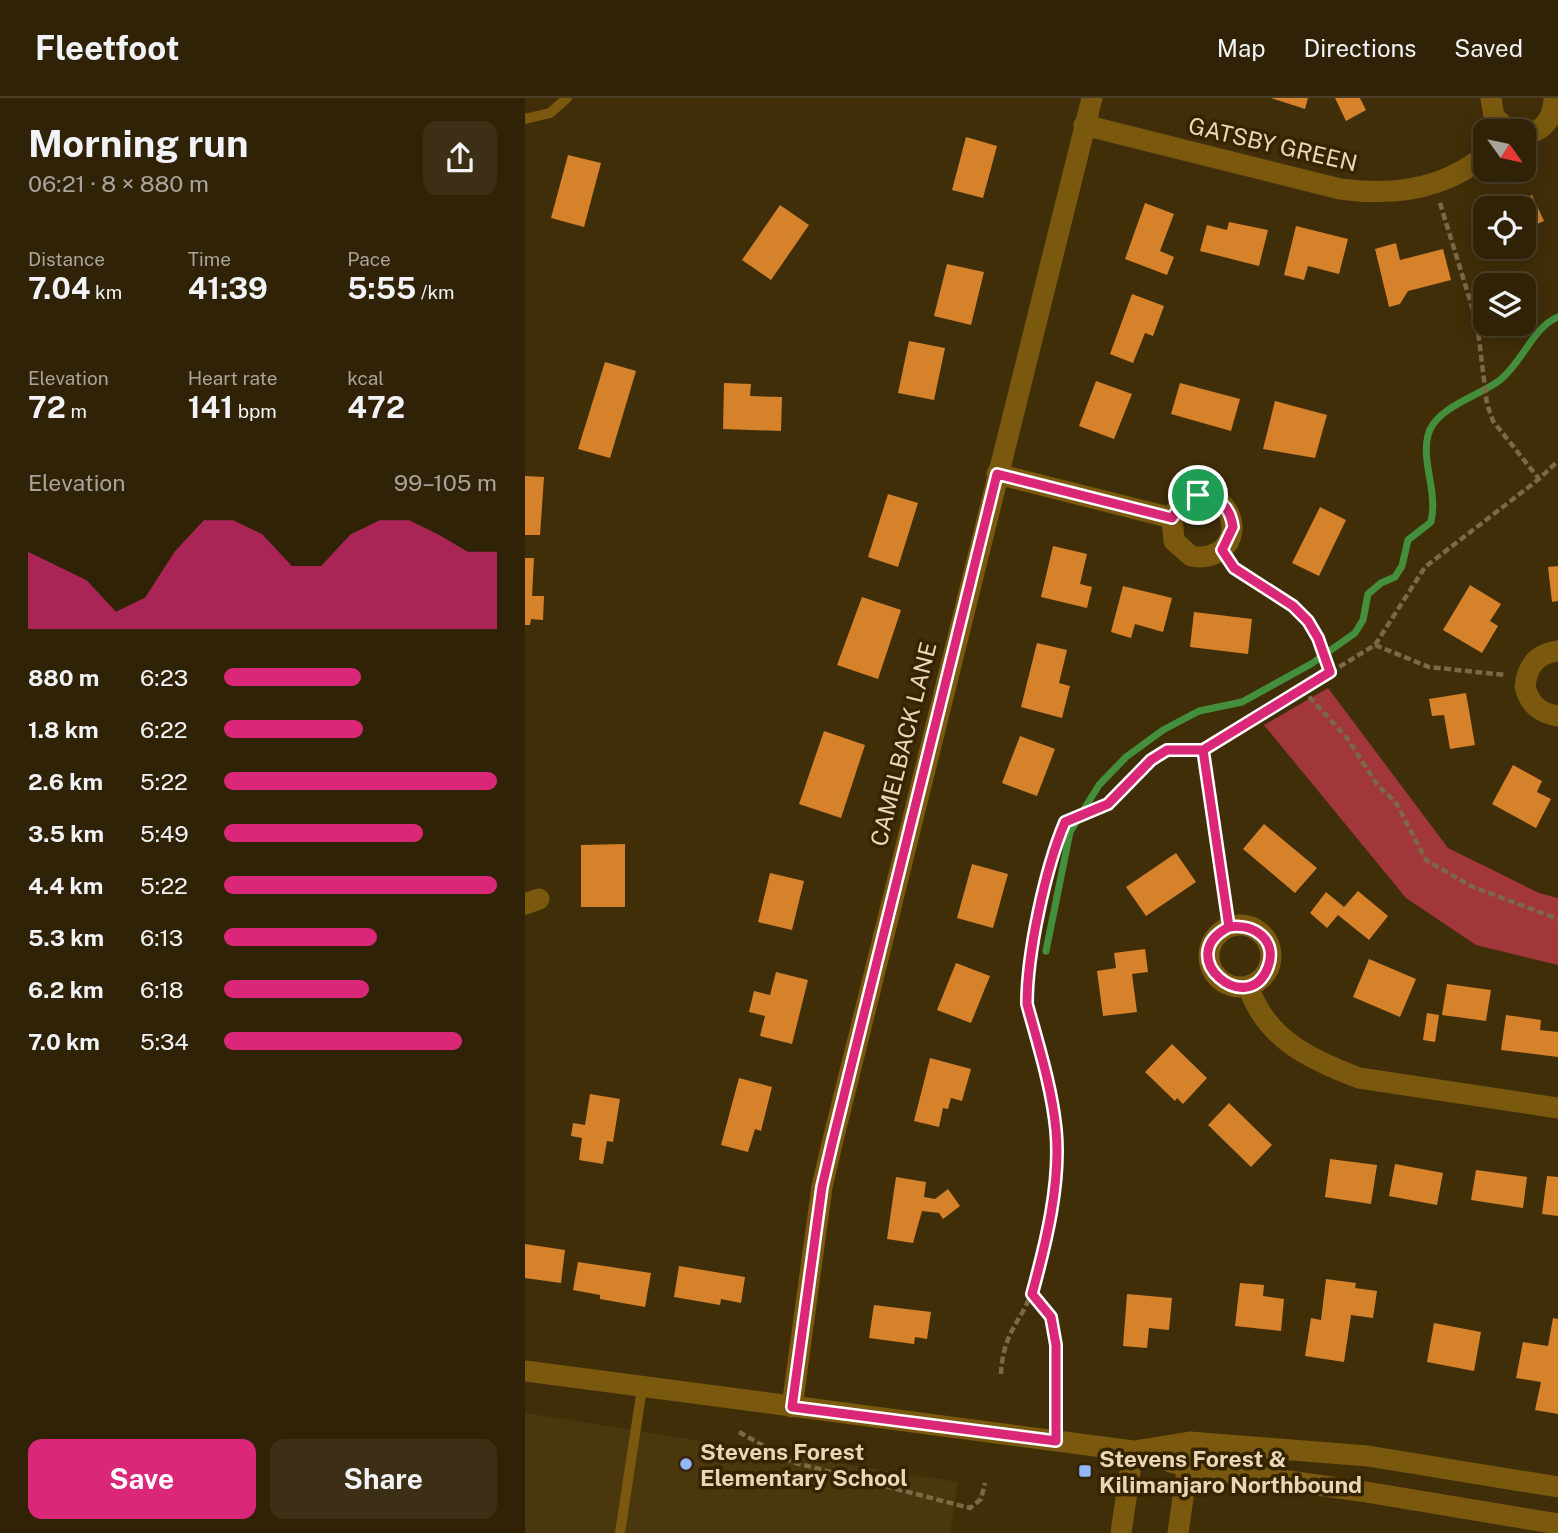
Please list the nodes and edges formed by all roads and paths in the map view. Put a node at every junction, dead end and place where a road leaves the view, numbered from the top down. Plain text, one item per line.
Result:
1 (567, 98) edge
2 (1092, 98) edge
3 (1491, 98) edge
4 (1554, 98) edge
5 (525, 119) edge
6 (1496, 119) edge
7 (1084, 125) junction
8 (1537, 126) edge
9 (1473, 165) edge
10 (1427, 186) junction
11 (1558, 461) edge
12 (997, 474) junction
13 (1539, 479) junction
14 (1172, 518) junction
15 (1222, 550) junction
16 (1375, 645) junction
17 (1558, 651) edge
18 (1330, 672) junction
19 (1527, 674) junction
20 (1302, 689) junction
21 (1558, 716) edge
22 (1203, 750) junction
23 (1558, 919) edge
24 (1229, 927) junction
25 (1248, 986) junction
26 (1558, 1108) edge
27 (1032, 1294) junction
28 (525, 1370) edge
29 (1001, 1374) dead end
30 (642, 1388) junction
31 (792, 1407) junction
32 (739, 1432) dead end
33 (1056, 1441) junction
34 (1190, 1442) junction
35 (1133, 1451) junction
36 (1188, 1468) junction
37 (985, 1483) dead end
38 (1558, 1487) edge
39 (1558, 1524) edge
40 (620, 1533) edge
41 (1121, 1533) edge
42 (1178, 1533) edge

1 - 5 lane
2 - 7 street, CAMELBACK LANE
3 - 6 street
4 - 8 street
7 - 10 street, GATSBY GREEN
7 - 12 street, CAMELBACK LANE
9 - 10 street, GATSBY GREEN
10 - 13 path
11 - 13 path
12 - 14 street
12 - 31 street, CAMELBACK LANE
13 - 16 path
14 - 15 street
14 - 15 street
15 - 18 path
16 - 18 path
16 - 19 path
17 - 19 street
18 - 20 path
19 - 21 street
20 - 22 path
20 - 23 path
22 - 24 path
22 - 27 path
24 - 25 street
24 - 25 street
25 - 26 street
27 - 29 path
27 - 33 path
28 - 30 street
30 - 31 street
30 - 40 lane
31 - 33 street
32 - 37 path
33 - 35 street
34 - 35 street
34 - 36 street
34 - 38 street
35 - 36 street
35 - 41 street
36 - 39 street
36 - 42 street

